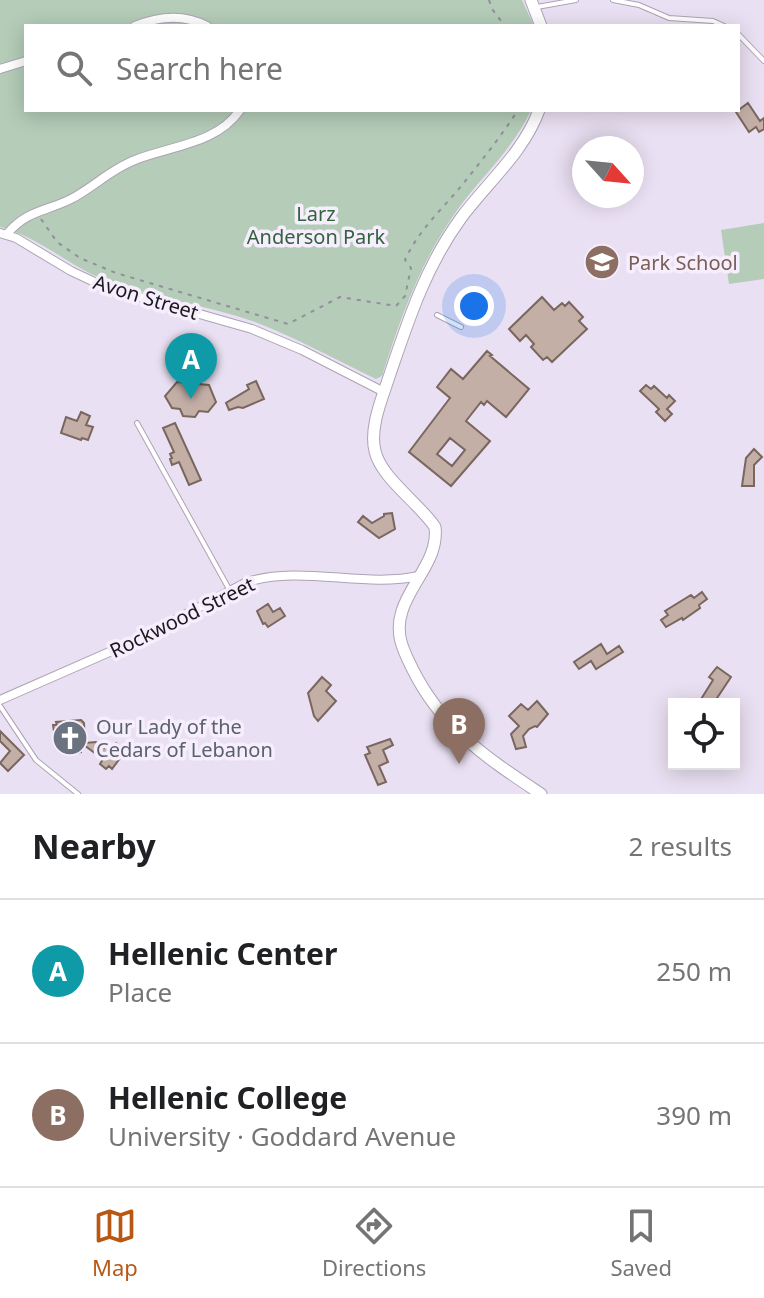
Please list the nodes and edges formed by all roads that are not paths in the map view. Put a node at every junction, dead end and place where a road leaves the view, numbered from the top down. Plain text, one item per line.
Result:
1 (576, 0) edge
2 (613, 0) edge
3 (532, 4) edge
4 (140, 24) edge
5 (202, 24) edge
6 (540, 24) edge
7 (720, 24) edge
8 (740, 36) edge
9 (764, 61) edge
10 (24, 62) edge
11 (0, 69) edge
12 (239, 112) edge
13 (538, 112) edge
14 (3, 234) edge
15 (437, 315) dead end
16 (461, 327) dead end
17 (384, 392) junction
18 (137, 423) dead end
19 (420, 576) junction
20 (230, 591) junction
21 (0, 700) edge
22 (0, 706) edge
23 (78, 794) edge
24 (541, 794) edge

1 - 3 lane
2 - 7 lane
3 - 6 main road
4 - 5 street
8 - 9 lane
10 - 11 street
12 - 14 street
13 - 17 main road
14 - 17 street, Avon Street
15 - 16 lane
17 - 19 main road
18 - 20 lane
19 - 20 street, Rockwood Street
19 - 24 main road
20 - 21 street, Rockwood Street
22 - 23 lane

